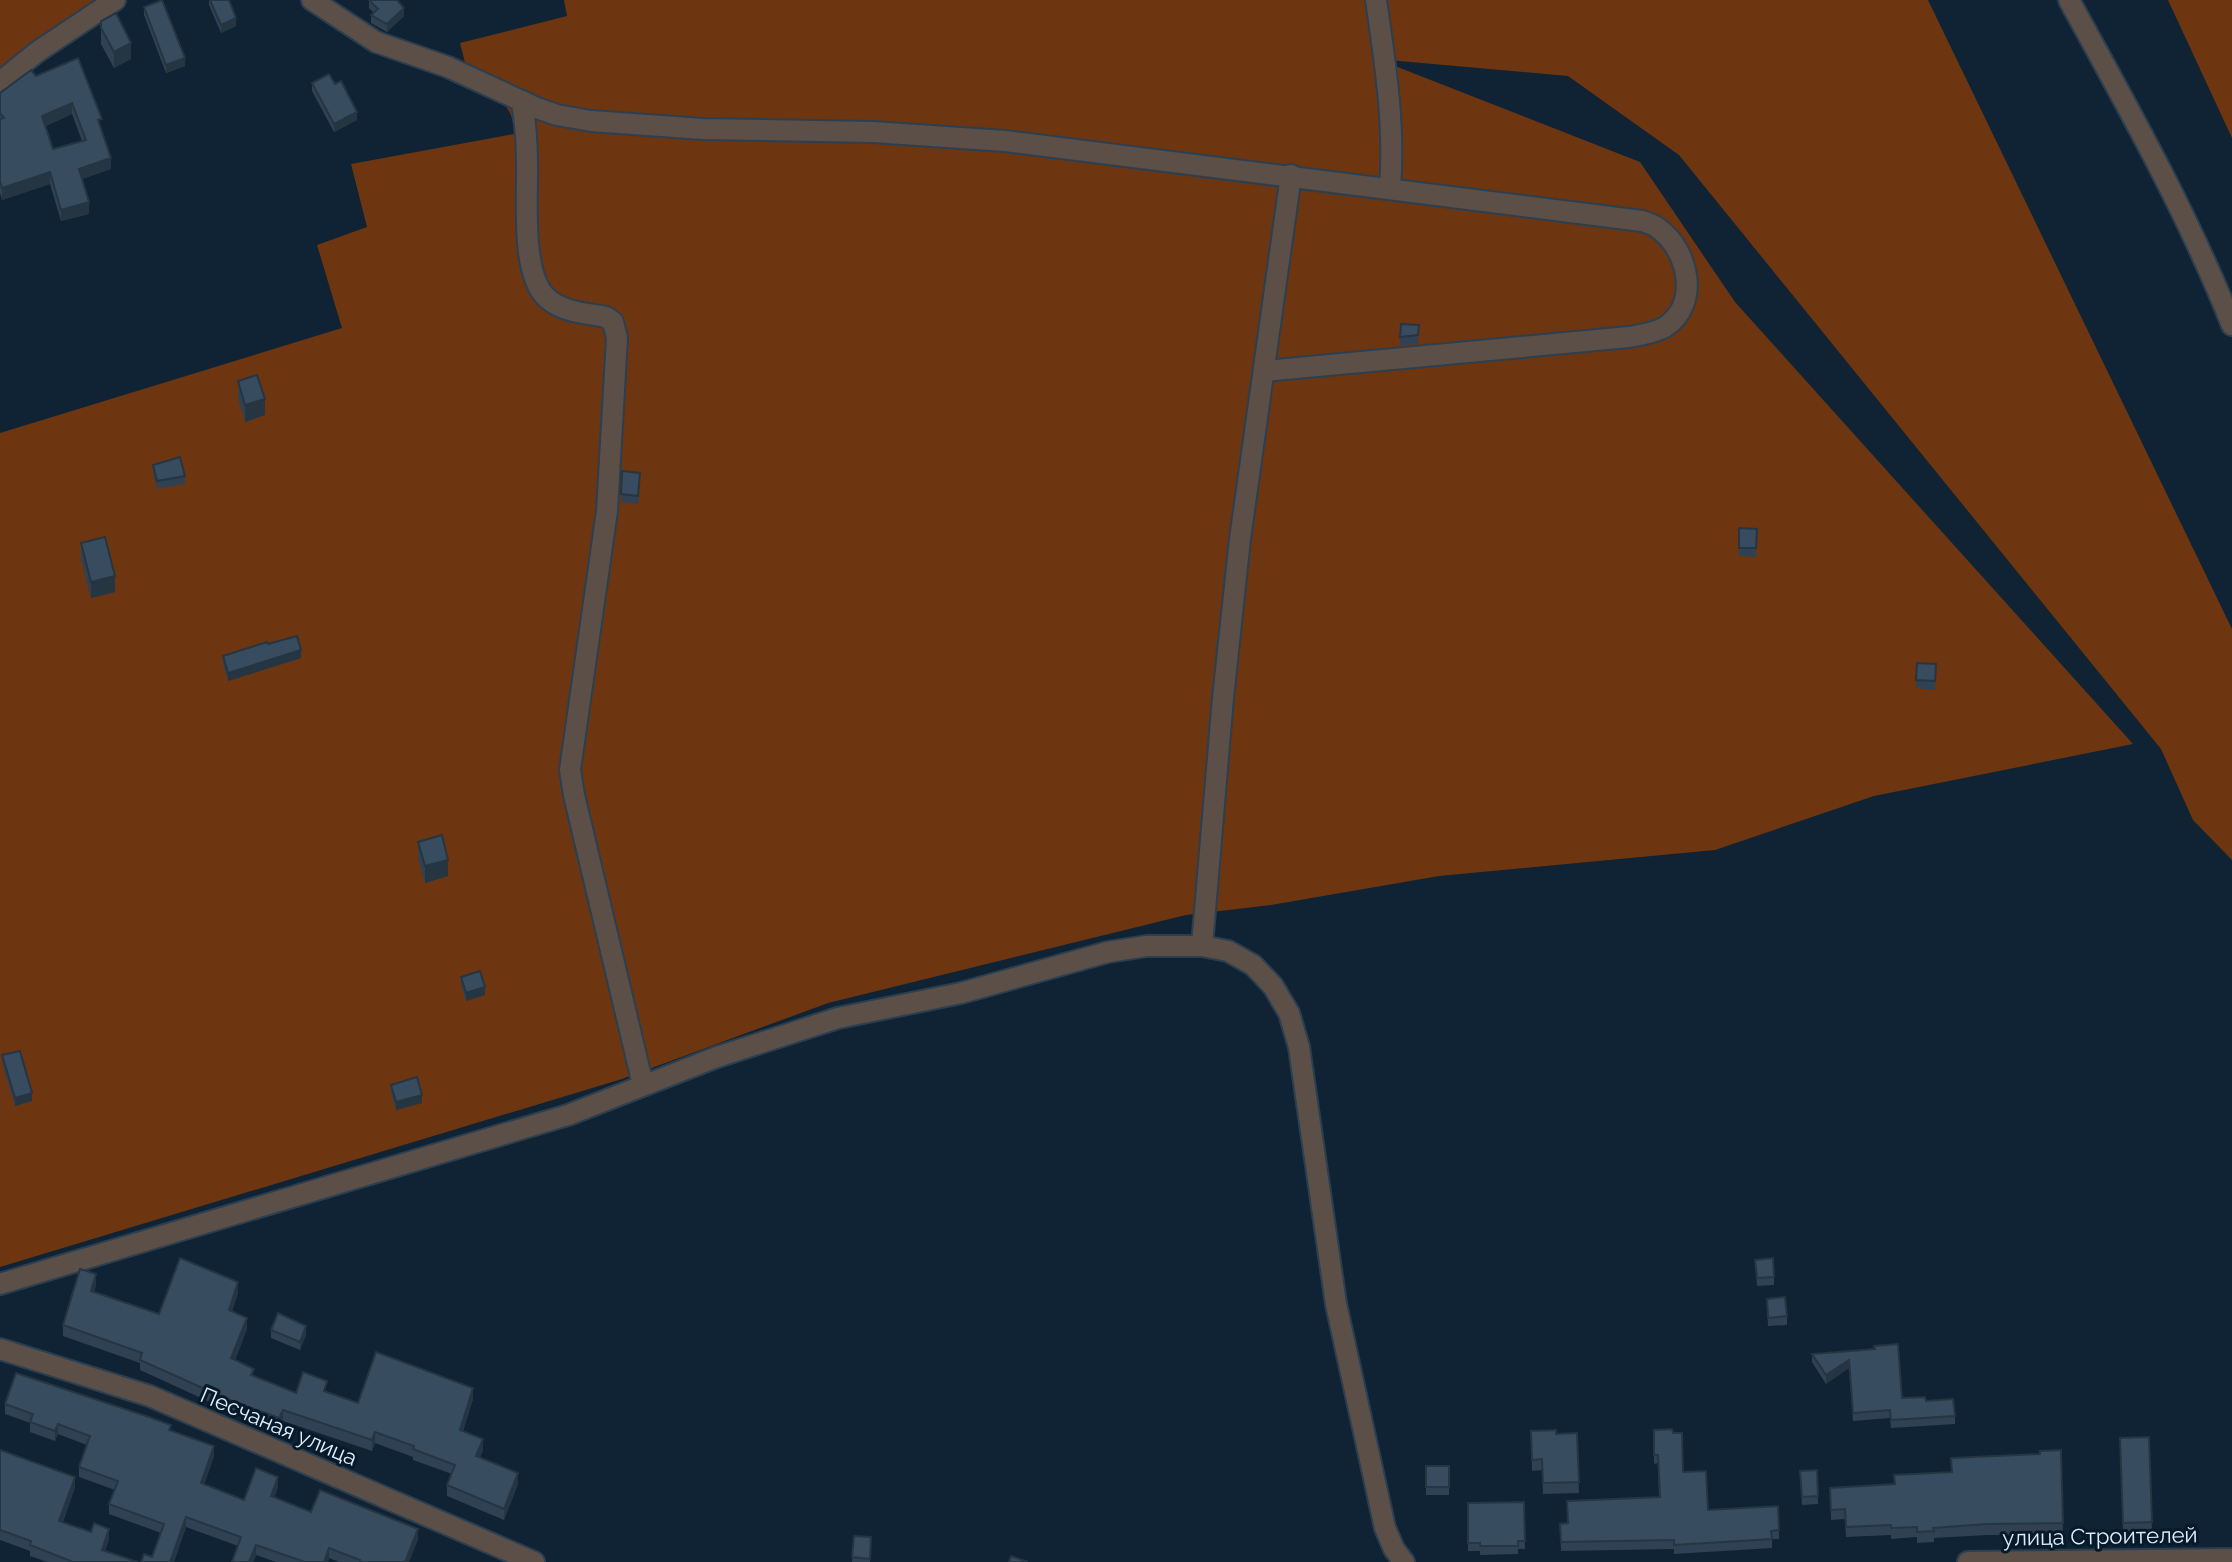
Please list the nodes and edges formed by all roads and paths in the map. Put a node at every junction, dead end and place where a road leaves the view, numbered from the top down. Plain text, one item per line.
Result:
1 (115, 0) edge
2 (312, 0) edge
3 (1376, 0) edge
4 (2069, 0) edge
5 (0, 82) edge
6 (522, 101) junction
7 (1291, 175) junction
8 (1390, 188) junction
9 (2232, 325) edge
10 (1264, 371) junction
11 (1202, 946) junction
12 (643, 1085) junction
13 (0, 1284) edge
14 (2, 1356) edge
15 (2232, 1559) edge
16 (2090, 1560) edge
17 (534, 1562) edge
18 (1404, 1562) edge
19 (1968, 1562) edge

1 - 5 street
2 - 6 street
3 - 8 street
4 - 9 street
6 - 7 street
6 - 12 street
7 - 8 street
7 - 10 street
8 - 10 street
10 - 11 street
11 - 12 street
11 - 18 street
12 - 13 street
14 - 17 street, Песчаная улица
15 - 16 street, улица Строителей
16 - 19 street, улица Строителей

